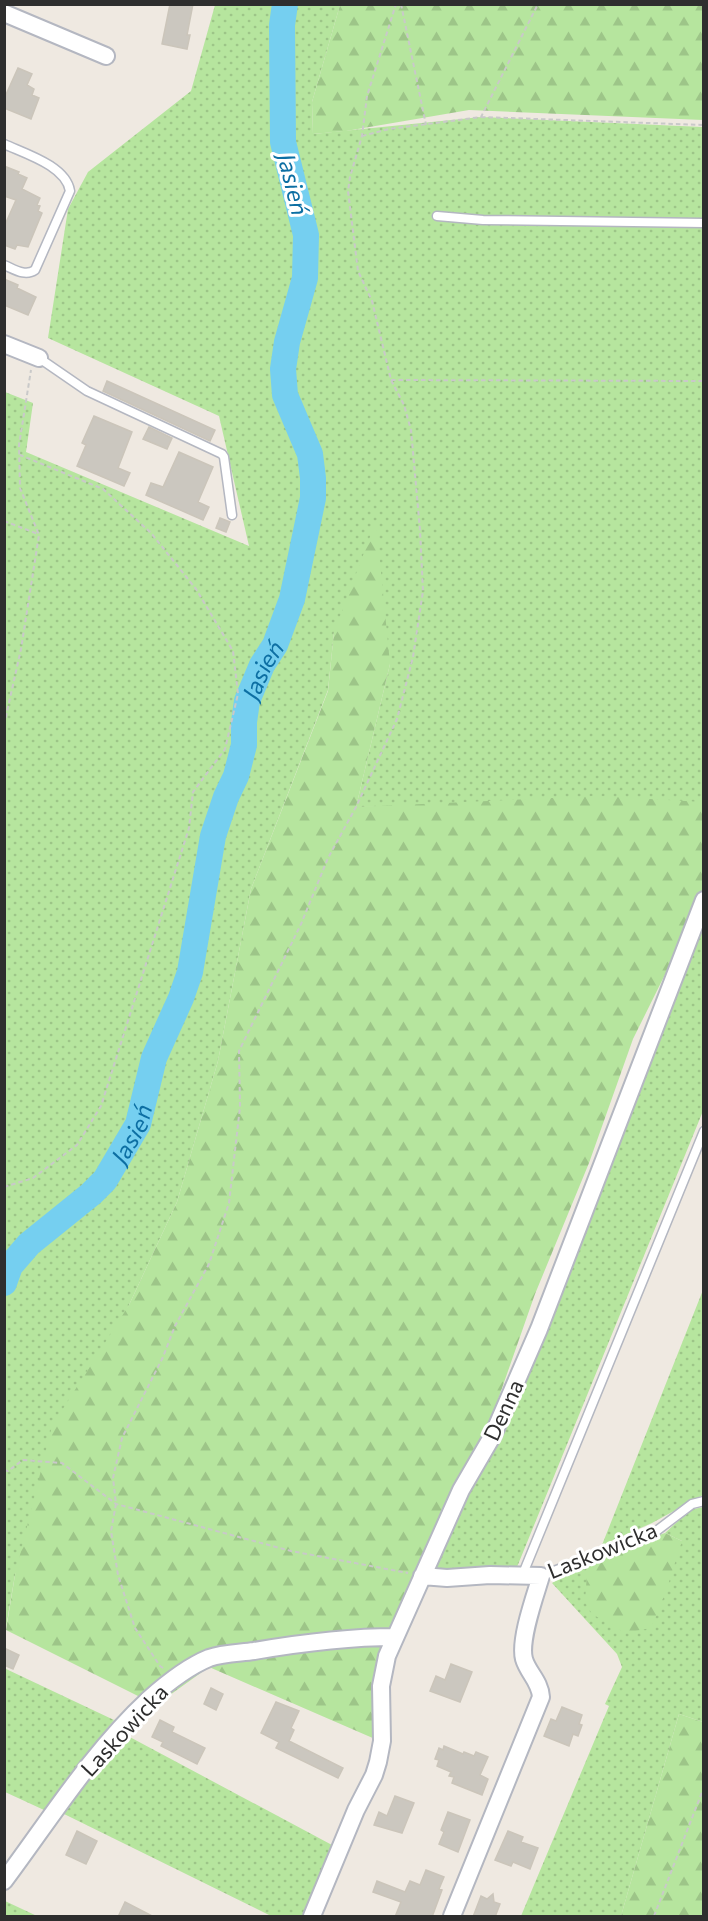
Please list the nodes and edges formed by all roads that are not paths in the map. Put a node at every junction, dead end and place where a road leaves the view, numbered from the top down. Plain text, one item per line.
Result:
1 (4, 12) edge
2 (106, 56) dead end
3 (4, 144) edge
4 (437, 216) dead end
5 (704, 223) edge
6 (4, 265) edge
7 (4, 344) edge
8 (36, 357) joint
9 (232, 515) dead end
10 (704, 900) edge
11 (704, 1131) edge
12 (704, 1501) edge
13 (422, 1576) junction
14 (522, 1576) junction
15 (541, 1576) junction
16 (395, 1637) junction
17 (4, 1881) edge
18 (312, 1917) edge
19 (452, 1917) edge

1 - 2 street
3 - 6 lane
4 - 5 lane
7 - 8 street
8 - 9 lane
10 - 13 street, Denna
11 - 14 lane
12 - 15 lane, Laskowicka
13 - 14 street, Laskowicka
13 - 16 street, Denna
14 - 15 street, Laskowicka
15 - 19 street
16 - 17 street, Laskowicka
16 - 18 street, Denna

